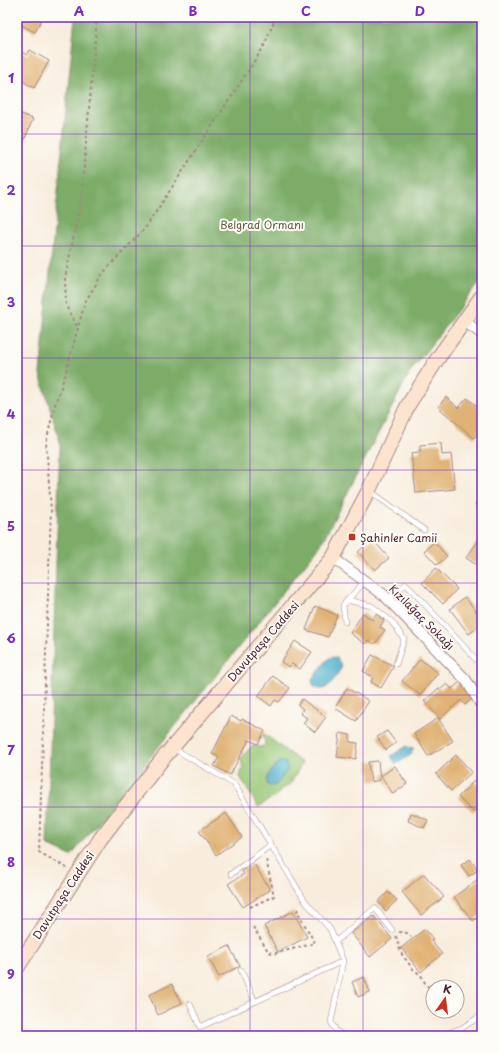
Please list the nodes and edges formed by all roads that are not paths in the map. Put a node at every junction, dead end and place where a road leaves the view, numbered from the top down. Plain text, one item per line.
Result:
1 (482, 296) edge
2 (464, 321) junction
3 (482, 334) edge
4 (369, 490) junction
5 (424, 530) dead end
6 (333, 558) junction
7 (365, 581) junction
8 (388, 599) junction
9 (347, 600) junction
10 (345, 622) dead end
11 (396, 664) dead end
12 (482, 666) edge
13 (482, 704) edge
14 (172, 748) junction
15 (271, 845) junction
16 (230, 874) dead end
17 (392, 930) dead end
18 (335, 942) junction
19 (343, 961) junction
20 (17, 968) edge
21 (241, 970) dead end
22 (255, 1002) junction
23 (190, 1004) dead end
24 (482, 1015) edge
25 (344, 1036) edge
26 (439, 1036) edge

1 - 2 street, Davutpaşa Caddesi
2 - 3 street
2 - 4 street, Davutpaşa Caddesi
4 - 5 lane
4 - 6 street, Davutpaşa Caddesi
6 - 7 street, Kızılağaç Sokağı
6 - 14 street, Davutpaşa Caddesi
7 - 8 street, Kızılağaç Sokağı
7 - 9 lane
8 - 12 lane
8 - 13 street, Kızılağaç Sokağı
9 - 10 lane
9 - 11 lane
14 - 15 lane
14 - 20 street, Davutpaşa Caddesi
15 - 16 lane
15 - 18 lane
17 - 18 lane
18 - 19 lane
19 - 22 lane
19 - 25 lane
21 - 22 lane
22 - 23 lane
24 - 26 lane

